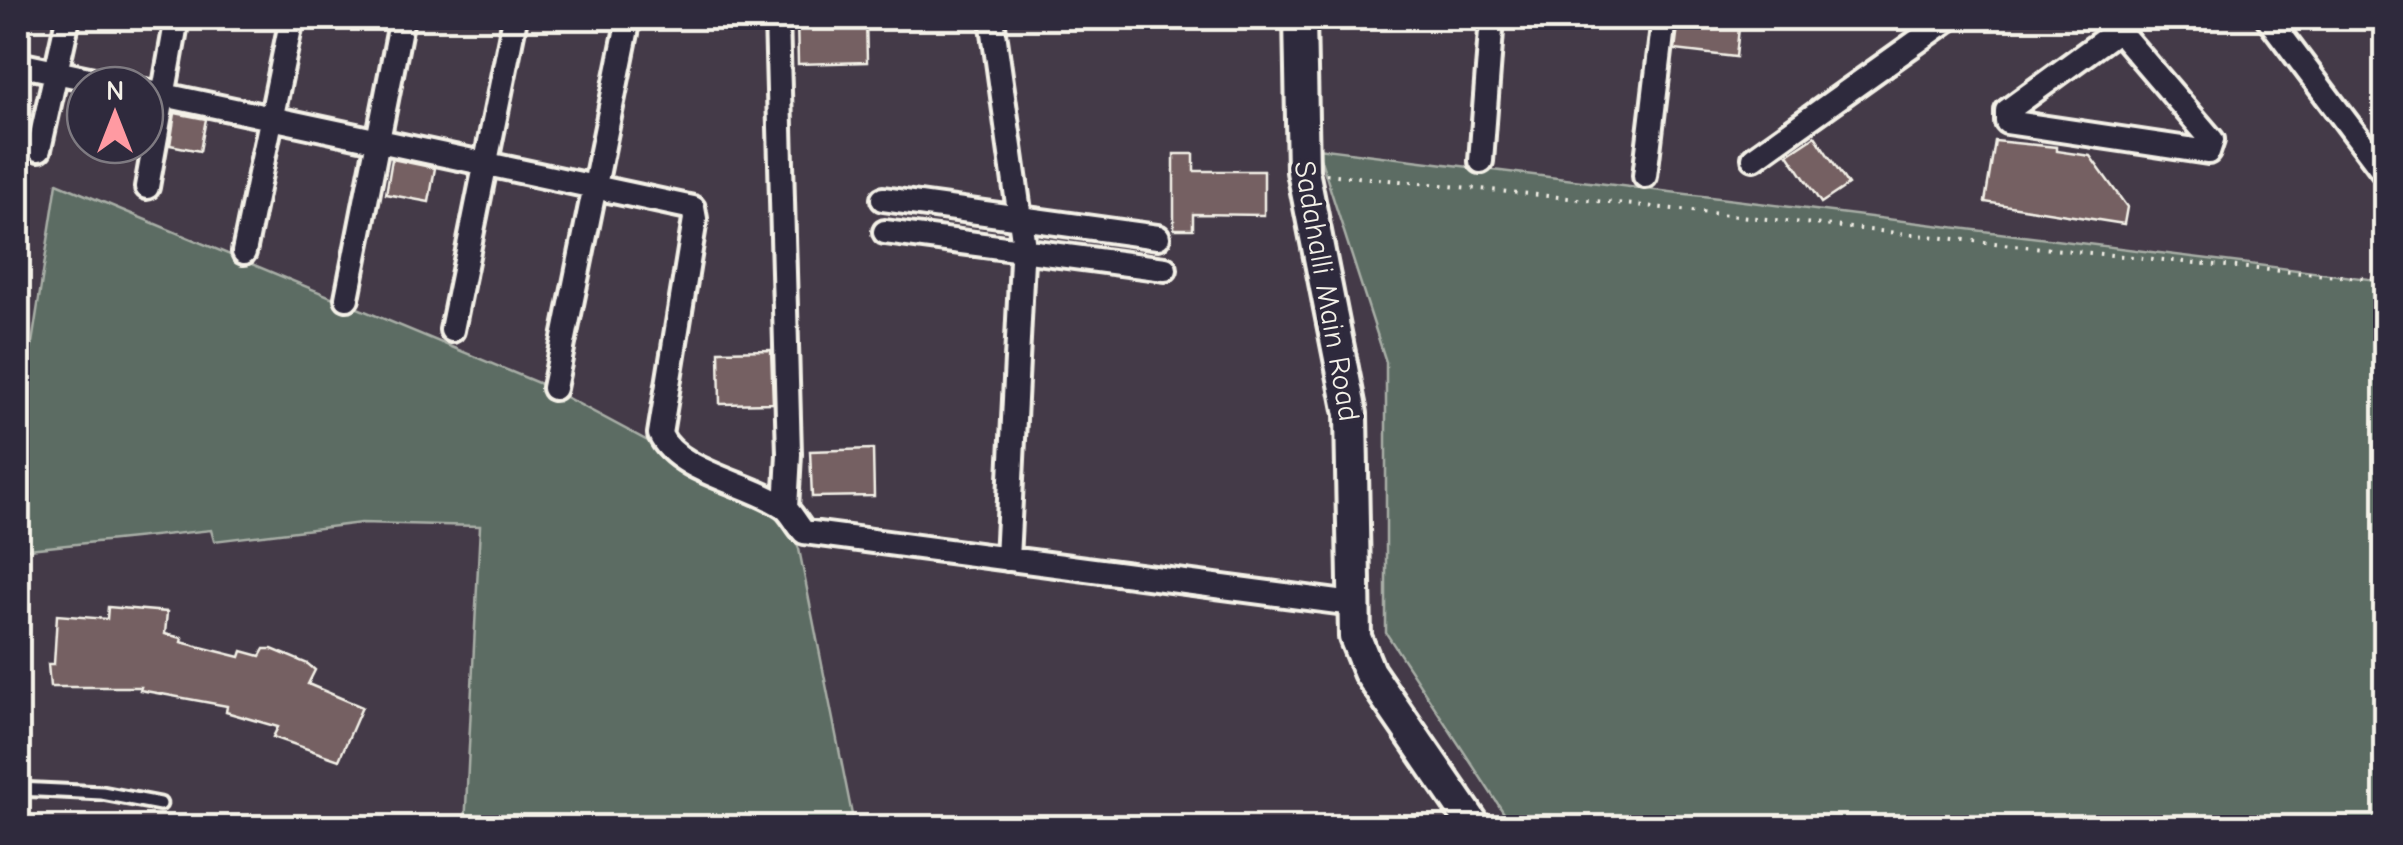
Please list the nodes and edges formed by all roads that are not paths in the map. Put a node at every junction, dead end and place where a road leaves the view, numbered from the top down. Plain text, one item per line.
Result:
1 (68, 18) edge
2 (177, 18) edge
3 (292, 18) edge
4 (402, 18) edge
5 (516, 18) edge
6 (630, 18) edge
7 (777, 18) edge
8 (992, 18) edge
9 (1300, 18) edge
10 (1492, 18) edge
11 (1664, 18) edge
12 (1950, 18) edge
13 (2268, 18) edge
14 (2119, 24) edge
15 (18, 64) edge
16 (163, 65) edge
17 (54, 72) junction
18 (65, 74) edge
19 (165, 95) edge
20 (270, 117) junction
21 (378, 140) junction
22 (39, 149) dead end
23 (1754, 158) dead end
24 (1481, 161) dead end
25 (485, 162) junction
26 (148, 165) edge
27 (2386, 175) edge
28 (1644, 176) dead end
29 (596, 186) junction
30 (146, 187) dead end
31 (883, 200) dead end
32 (1020, 218) junction
33 (886, 232) dead end
34 (1158, 237) dead end
35 (1022, 250) junction
36 (244, 252) dead end
37 (1165, 269) dead end
38 (347, 298) dead end
39 (452, 330) dead end
40 (554, 388) dead end
41 (786, 508) junction
42 (1006, 558) junction
43 (1353, 604) junction
44 (18, 790) edge
45 (160, 804) dead end
46 (1476, 828) edge

1 - 17 street
2 - 16 street
3 - 20 street
4 - 21 street
5 - 25 street
6 - 29 street
7 - 41 street
8 - 32 street
9 - 43 street, Sadahalli Main Road
10 - 24 street
11 - 28 street
12 - 23 street
13 - 27 street
14 - 14 street
15 - 17 street
17 - 18 street
17 - 22 street
19 - 20 street
20 - 21 street
20 - 36 street
21 - 25 street
21 - 38 street
25 - 29 street
25 - 39 street
26 - 30 street
29 - 40 street
29 - 41 street
31 - 32 street
32 - 34 street
32 - 35 street
33 - 35 street
35 - 37 street
35 - 42 street
41 - 42 street
42 - 43 street
43 - 46 street, Sadahalli Main Road
44 - 45 lane

